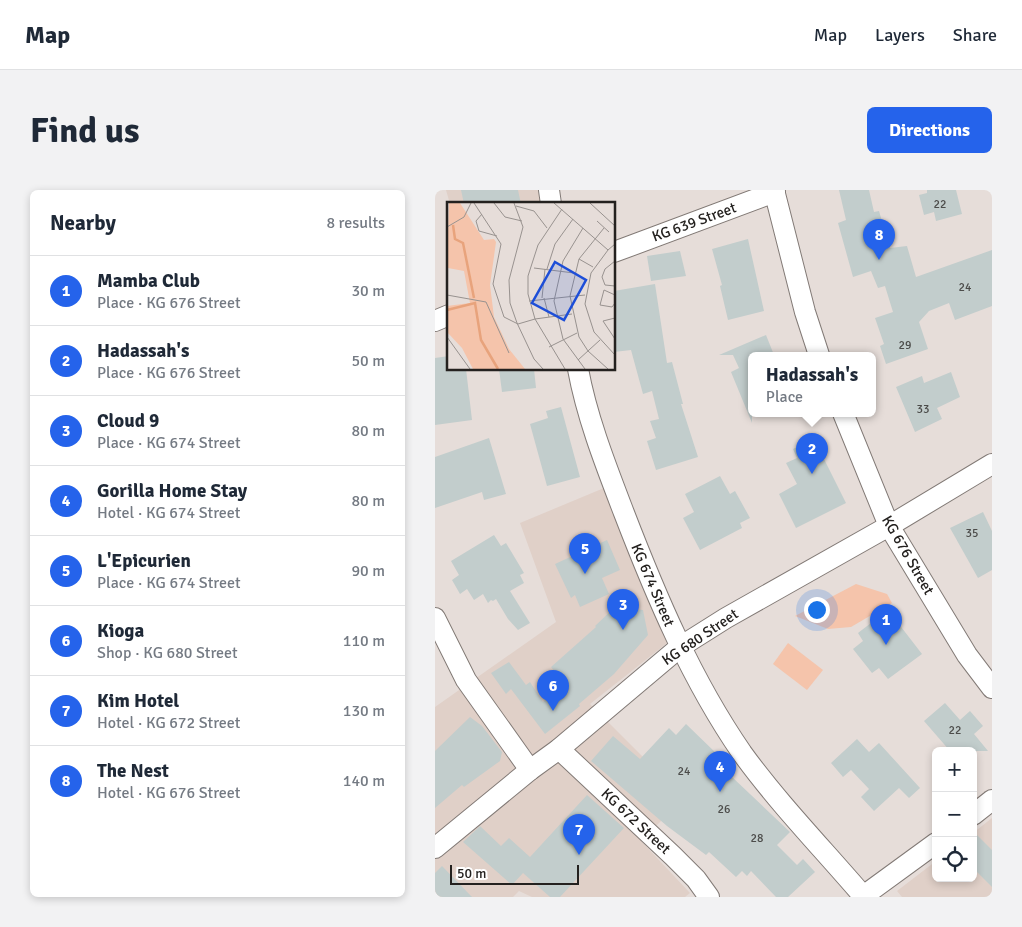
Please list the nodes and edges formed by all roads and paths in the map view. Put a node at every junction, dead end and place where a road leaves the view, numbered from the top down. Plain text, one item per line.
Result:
1 (774, 191) edge
2 (615, 252) edge
3 (447, 316) edge
4 (435, 321) edge
5 (818, 352) edge
6 (578, 370) edge
7 (845, 417) edge
8 (992, 464) edge
9 (889, 526) junction
10 (435, 618) edge
11 (680, 647) junction
12 (992, 688) edge
13 (559, 749) junction
14 (530, 770) junction
15 (992, 800) edge
16 (977, 812) edge
17 (932, 846) edge
18 (435, 848) edge
19 (709, 897) edge
20 (863, 897) edge

1 - 2 street, KG 639 Street
1 - 5 street
3 - 4 street
6 - 11 street, KG 674 Street
7 - 9 street, KG 676 Street
8 - 9 street, KG 680 Street
9 - 11 street, KG 680 Street
9 - 12 street, KG 676 Street
10 - 14 street
11 - 13 street, KG 680 Street
11 - 20 street, KG 674 Street
13 - 14 street, KG 680 Street
13 - 19 street, KG 672 Street
14 - 18 street, KG 680 Street
15 - 16 street
17 - 20 street

